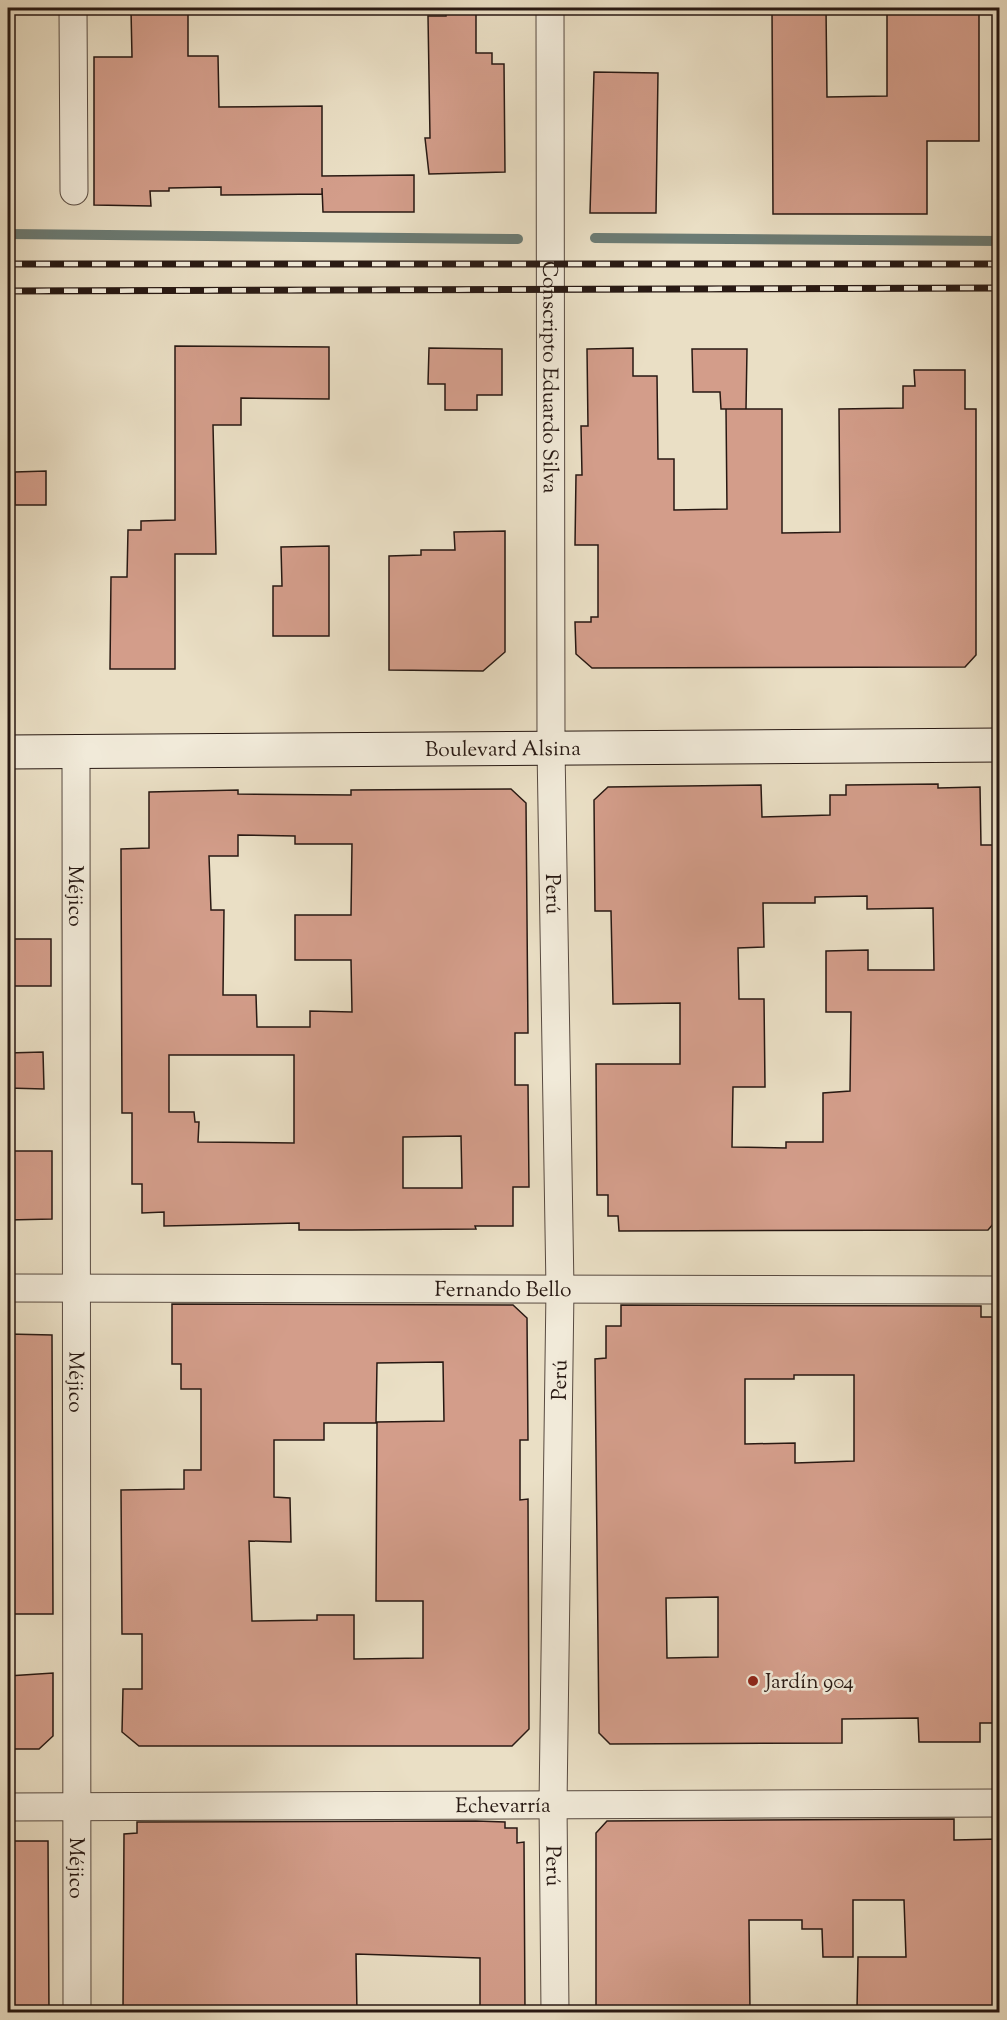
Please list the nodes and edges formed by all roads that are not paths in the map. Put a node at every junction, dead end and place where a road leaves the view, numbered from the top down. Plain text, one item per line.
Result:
1 (72, 8) edge
2 (550, 8) edge
3 (74, 191) dead end
4 (999, 745) edge
5 (551, 748) junction
6 (8, 752) edge
7 (76, 752) junction
8 (75, 1287) junction
9 (8, 1288) edge
10 (560, 1289) junction
11 (999, 1290) edge
12 (999, 1803) edge
13 (554, 1805) junction
14 (8, 1807) edge
15 (78, 1807) junction
16 (77, 2013) edge
17 (555, 2013) edge

1 - 3 street
2 - 5 street, Conscripto Eduardo Silva
4 - 5 main road, Boulevard Alsina
5 - 7 main road, Boulevard Alsina
5 - 10 street, Perú
6 - 7 main road, Boulevard Alsina
7 - 8 street, Méjico
8 - 9 street, Fernando Bello
8 - 10 street, Fernando Bello
8 - 15 street, Méjico
10 - 11 street, Fernando Bello
10 - 13 street, Perú
12 - 13 street, Echevarría
13 - 15 street, Echevarría
13 - 17 street, Perú
14 - 15 street, Echevarría
15 - 16 street, Méjico

